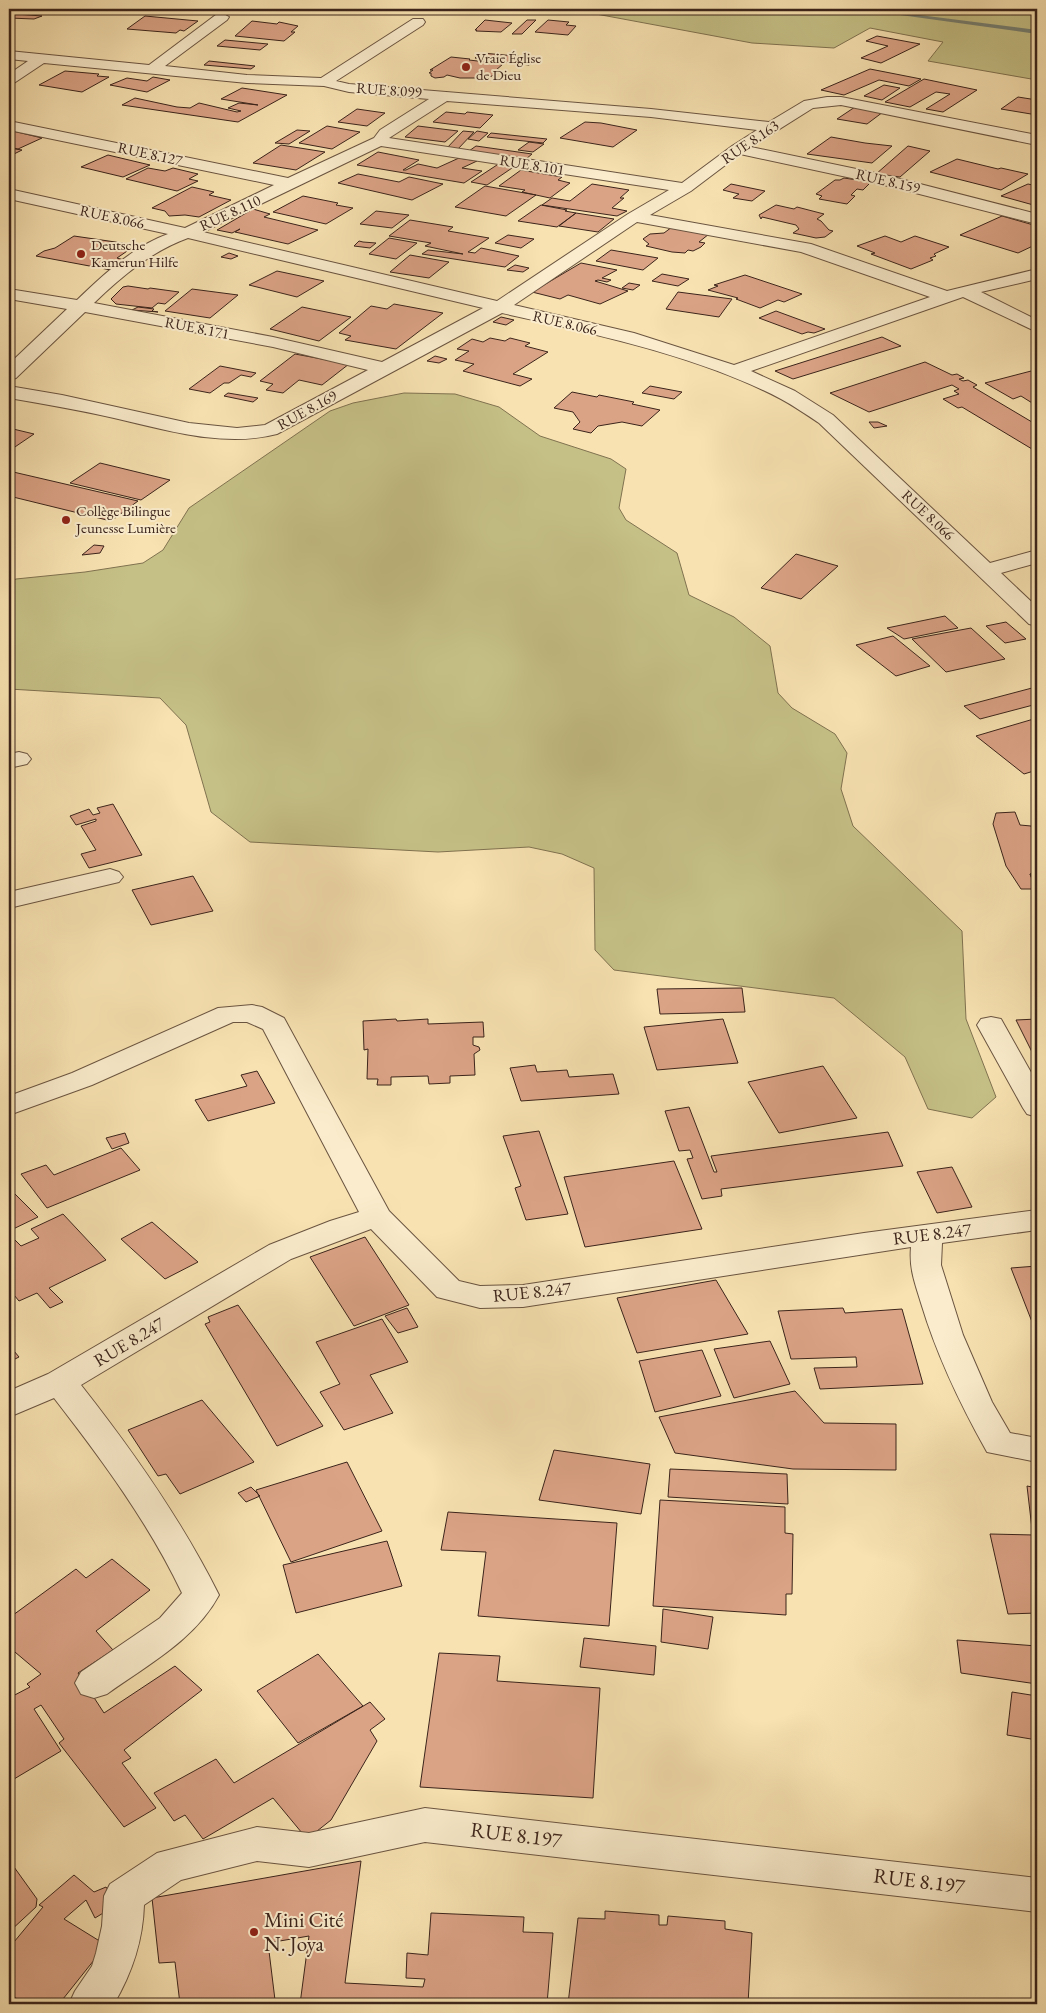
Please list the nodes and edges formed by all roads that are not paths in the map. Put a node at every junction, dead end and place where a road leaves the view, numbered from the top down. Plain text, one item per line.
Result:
1 (222, 17) dead end
2 (418, 22) dead end
3 (9, 55) edge
4 (42, 58) junction
5 (153, 69) junction
6 (9, 80) edge
7 (324, 82) junction
8 (446, 95) junction
9 (9, 125) edge
10 (770, 128) junction
11 (1037, 140) edge
12 (379, 141) junction
13 (737, 149) junction
14 (292, 184) junction
15 (685, 188) junction
16 (9, 194) edge
17 (634, 217) junction
18 (1037, 219) edge
19 (187, 233) junction
20 (1037, 274) edge
21 (964, 292) junction
22 (9, 294) edge
23 (947, 297) junction
24 (80, 306) junction
25 (499, 307) junction
26 (1037, 327) edge
27 (384, 368) junction
28 (734, 371) junction
29 (9, 374) edge
30 (9, 392) edge
31 (1037, 556) edge
32 (986, 570) junction
33 (1037, 619) edge
34 (110, 877) dead end
35 (9, 900) edge
36 (991, 1025) dead end
37 (9, 1106) edge
38 (1037, 1108) edge
39 (376, 1217) junction
40 (1037, 1220) edge
41 (927, 1235) junction
42 (60, 1382) junction
43 (9, 1405) edge
44 (1037, 1450) edge
45 (94, 1684) dead end
46 (1037, 1895) edge
47 (90, 2004) edge

1 - 5 street
2 - 7 street
3 - 4 street, RUE 8.099
4 - 5 street, RUE 8.099
4 - 6 street
5 - 7 street, RUE 8.099
7 - 8 street, RUE 8.099
8 - 10 street, RUE 8.099
8 - 12 street, RUE 8.110
9 - 14 street, RUE 8.127
10 - 11 street, RUE 8.163
10 - 13 street, RUE 8.163
12 - 14 street, RUE 8.110
12 - 15 street, RUE 8.101
13 - 15 street, RUE 8.163
13 - 18 street, RUE 8.159
14 - 19 street, RUE 8.110
15 - 17 street, RUE 8.163
16 - 19 street, RUE 8.066
17 - 23 street
17 - 25 street, RUE 8.163
19 - 24 street, RUE 8.110
19 - 25 street, RUE 8.066
20 - 21 street
21 - 23 street
21 - 26 street
22 - 24 street, RUE 8.171
23 - 28 street
24 - 27 street, RUE 8.171
24 - 29 street, RUE 8.110
25 - 27 street, RUE 8.169
25 - 28 street, RUE 8.066
27 - 30 street, RUE 8.169
28 - 32 street, RUE 8.066
31 - 32 street
32 - 33 street, RUE 8.066
34 - 35 street
36 - 38 street
37 - 39 street
39 - 41 street, RUE 8.247
39 - 42 street, RUE 8.247
40 - 41 street, RUE 8.247
41 - 44 street
42 - 43 street, RUE 8.247
42 - 45 street
46 - 47 street, RUE 8.197

